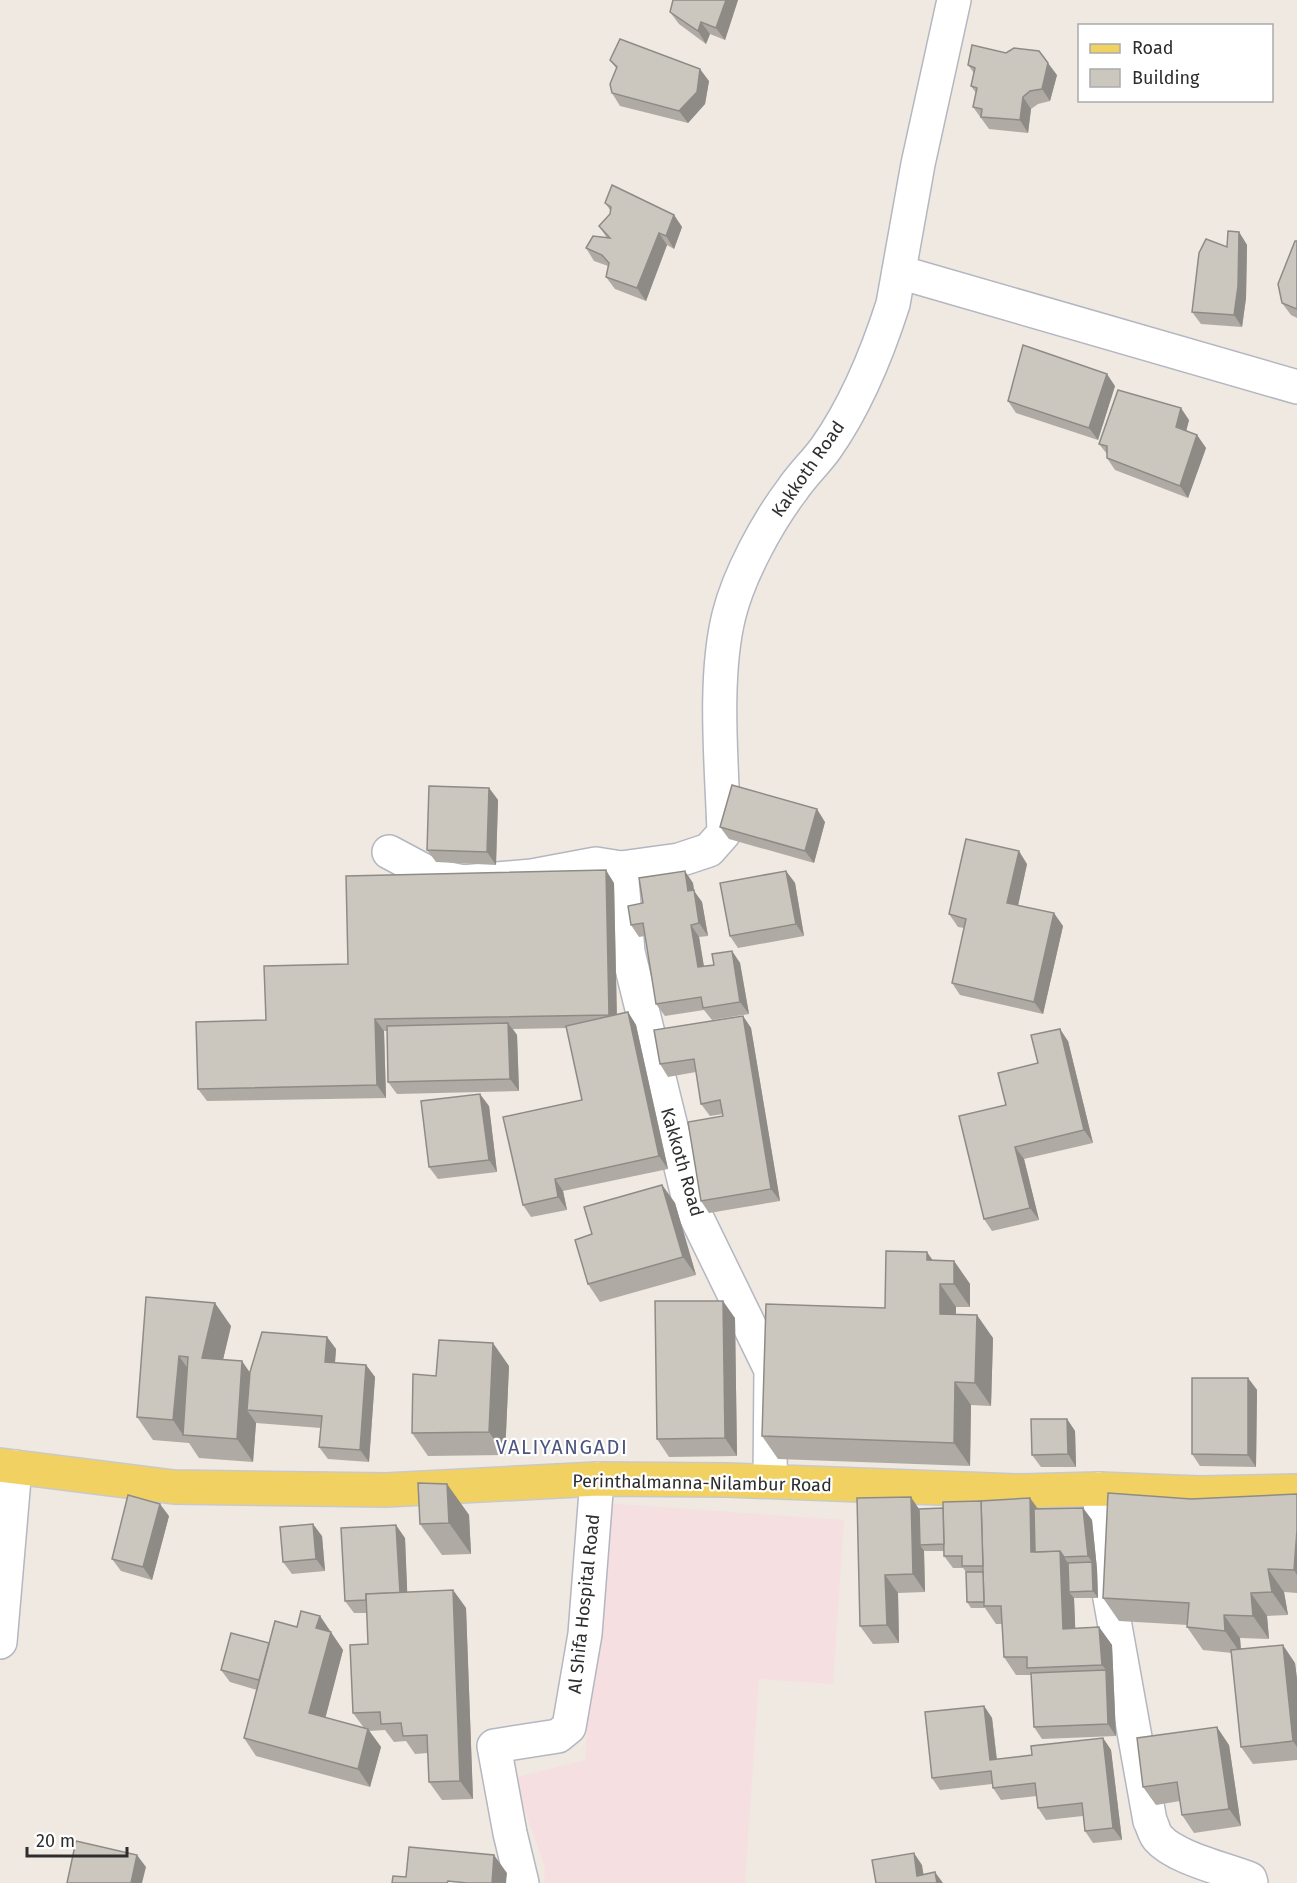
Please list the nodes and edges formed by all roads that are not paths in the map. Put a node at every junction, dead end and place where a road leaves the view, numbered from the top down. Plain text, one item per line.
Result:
1 (954, 0) edge
2 (899, 272) junction
3 (1297, 387) edge
4 (389, 852) dead end
5 (621, 868) junction
6 (8, 1466) edge
7 (597, 1479) junction
8 (770, 1481) junction
9 (1099, 1489) junction
10 (1297, 1491) edge
11 (0, 1641) edge
12 (522, 1883) edge
13 (1251, 1883) edge

1 - 2 street, Kakkoth Road
2 - 3 street
2 - 5 street, Kakkoth Road
4 - 5 street, Kakkoth Road
5 - 8 street, Kakkoth Road
6 - 7 main road, Perinthalmanna-Nilambur Road
6 - 11 street
7 - 8 main road, Perinthalmanna-Nilambur Road
7 - 12 street, Al Shifa Hospital Road
8 - 9 main road, Perinthalmanna-Nilambur Road
9 - 10 main road, Perinthalmanna-Nilambur Road
9 - 13 street

